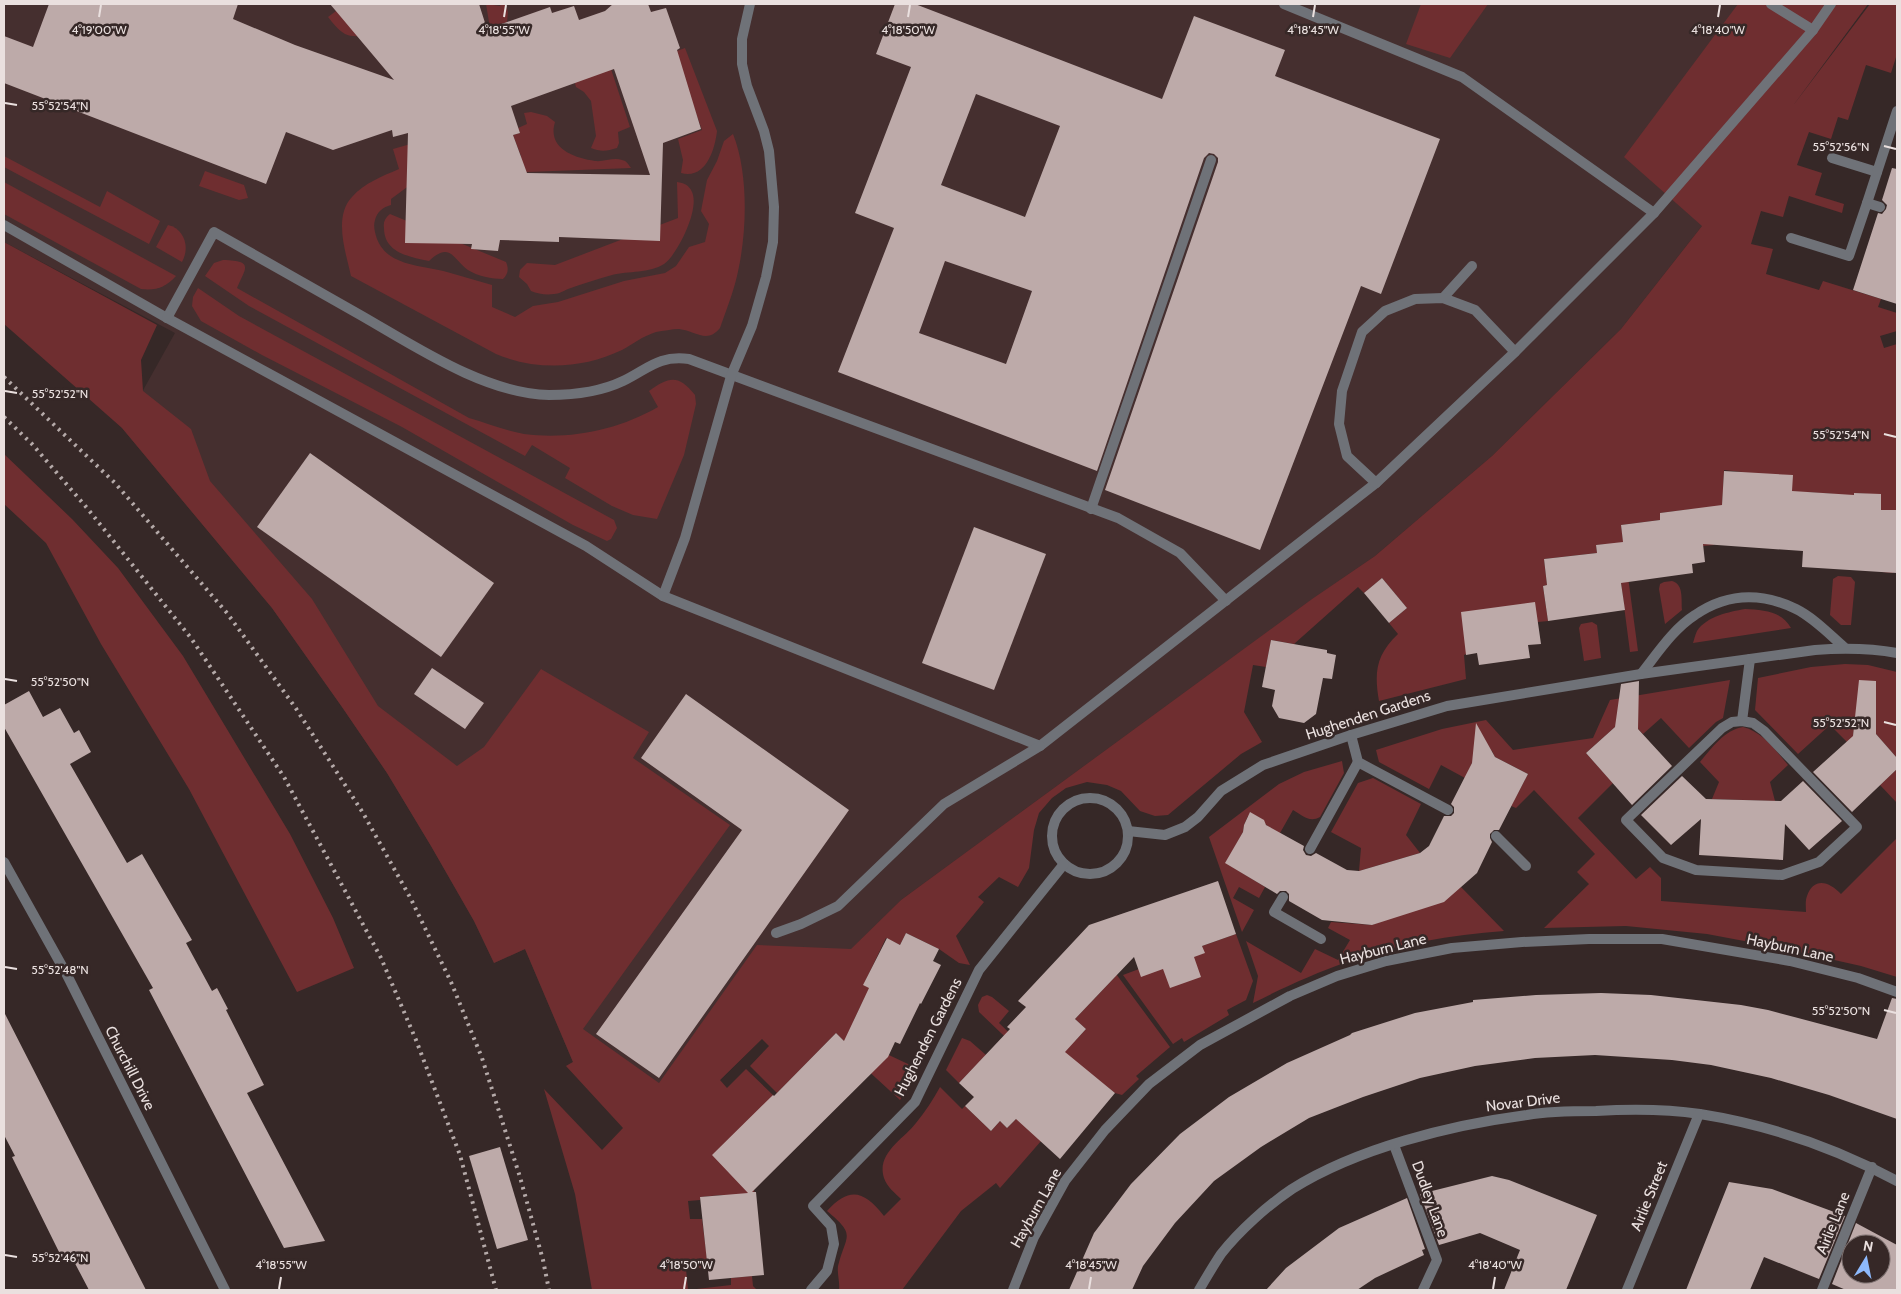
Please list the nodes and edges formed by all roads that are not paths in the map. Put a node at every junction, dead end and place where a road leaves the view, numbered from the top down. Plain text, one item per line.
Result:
1 (750, 4) edge
2 (1284, 4) edge
3 (1771, 4) edge
4 (1831, 4) edge
5 (1813, 30) junction
6 (1897, 111) edge
7 (1832, 158) dead end
8 (1211, 160) dead end
9 (1877, 172) junction
10 (1867, 203) junction
11 (1880, 206) dead end
12 (1654, 213) junction
13 (4, 225) edge
14 (1792, 238) dead end
15 (1472, 266) dead end
16 (1443, 298) junction
17 (167, 318) junction
18 (1515, 352) junction
19 (731, 376) junction
20 (1376, 483) junction
21 (1091, 509) junction
22 (662, 596) junction
23 (1226, 601) junction
24 (1844, 648) junction
25 (1897, 653) edge
26 (1750, 660) junction
27 (1640, 674) junction
28 (1742, 721) junction
29 (1351, 735) junction
30 (1040, 746) junction
31 (1358, 762) junction
32 (1448, 810) dead end
33 (1128, 831) junction
34 (1496, 836) dead end
35 (1310, 849) dead end
36 (4, 862) edge
37 (1064, 864) junction
38 (1526, 866) dead end
39 (1283, 898) dead end
40 (776, 932) dead end
41 (1321, 939) dead end
42 (1897, 992) edge
43 (1699, 1114) junction
44 (1394, 1145) junction
45 (1872, 1167) junction
46 (1897, 1180) edge
47 (225, 1290) edge
48 (811, 1290) edge
49 (1013, 1290) edge
50 (1199, 1290) edge
51 (1423, 1290) edge
52 (1627, 1290) edge
53 (1822, 1290) edge

1 - 19 street
2 - 12 street
3 - 5 street
4 - 5 street
5 - 12 street
6 - 9 street
7 - 9 street
8 - 21 street
9 - 10 street
10 - 11 street
10 - 14 street
12 - 18 street
13 - 17 street
15 - 16 street
16 - 18 street
16 - 20 street
17 - 19 street
17 - 22 street
18 - 20 street
19 - 21 street
19 - 22 street
20 - 23 street
21 - 23 street
22 - 30 street
23 - 30 street
24 - 25 street, Hughenden Gardens
24 - 26 street, Hughenden Gardens
24 - 27 street
26 - 27 street, Hughenden Gardens
26 - 28 street
27 - 29 street, Hughenden Gardens
28 - 28 street
29 - 31 street
29 - 33 street, Hughenden Gardens
30 - 40 street
31 - 32 street
31 - 35 street
33 - 37 street
33 - 37 street
34 - 38 street
36 - 47 street, Churchill Drive
37 - 48 street, Hughenden Gardens
39 - 41 street
42 - 49 street, Hayburn Lane
43 - 44 street, Novar Drive
43 - 45 street, Novar Drive
43 - 52 street, Airlie Street
44 - 50 street, Novar Drive
44 - 51 street, Dudley Lane
45 - 46 street, Novar Drive
45 - 53 street, Airlie Lane

